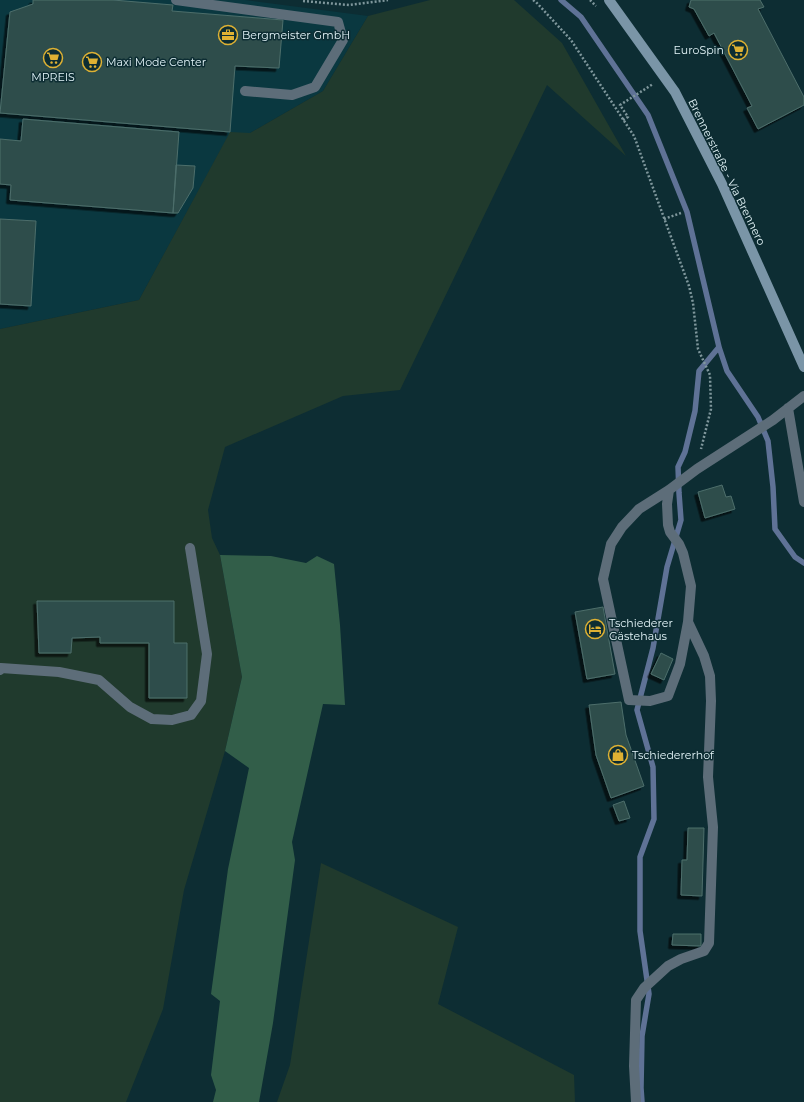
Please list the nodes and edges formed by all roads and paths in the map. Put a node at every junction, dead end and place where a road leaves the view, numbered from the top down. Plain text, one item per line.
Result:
1 (176, 0) edge
2 (388, 0) edge
3 (533, 0) edge
4 (609, 0) edge
5 (298, 1) edge
6 (647, 87) dead end
7 (245, 91) dead end
8 (623, 120) junction
9 (681, 213) dead end
10 (664, 219) junction
11 (804, 367) edge
12 (804, 396) edge
13 (788, 408) junction
14 (697, 469) junction
15 (672, 487) junction
16 (804, 502) edge
17 (190, 548) dead end
18 (688, 622) junction
19 (0, 670) edge
20 (636, 1102) edge

1 - 7 lane
2 - 5 path
3 - 8 path
4 - 11 main road, Brennerstraße - Via Brennero
6 - 8 path
8 - 10 path
9 - 10 path
10 - 14 path
12 - 13 lane
13 - 14 lane
13 - 16 lane
14 - 15 lane
15 - 18 lane
15 - 18 lane
17 - 19 lane
18 - 20 lane

